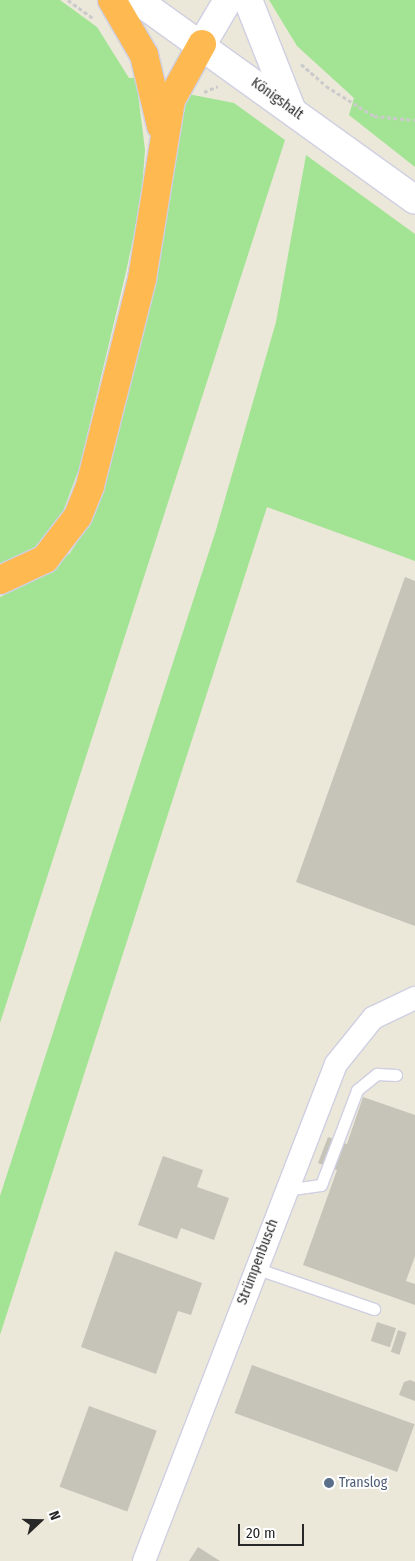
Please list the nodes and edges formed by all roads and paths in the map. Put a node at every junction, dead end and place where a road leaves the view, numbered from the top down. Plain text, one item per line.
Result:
1 (112, 0) edge
2 (137, 0) edge
3 (228, 0) edge
4 (248, 0) edge
5 (172, 10) edge
6 (202, 44) junction
7 (304, 66) dead end
8 (292, 111) junction
9 (415, 120) edge
10 (164, 137) junction
11 (415, 200) edge
12 (0, 580) edge
13 (415, 998) edge
14 (396, 1075) dead end
15 (285, 1190) junction
16 (256, 1268) junction
17 (374, 1310) dead end
18 (144, 1561) edge

1 - 10 highway
2 - 5 main road, Königshalt
3 - 6 main road
4 - 8 main road
5 - 6 main road, Königshalt
6 - 8 main road, Königshalt
6 - 10 highway
7 - 9 path
8 - 11 main road, Königshalt
10 - 12 highway
13 - 15 street, Strümpenbusch
14 - 15 lane
15 - 16 street, Strümpenbusch
16 - 17 lane
16 - 18 street, Strümpenbusch

